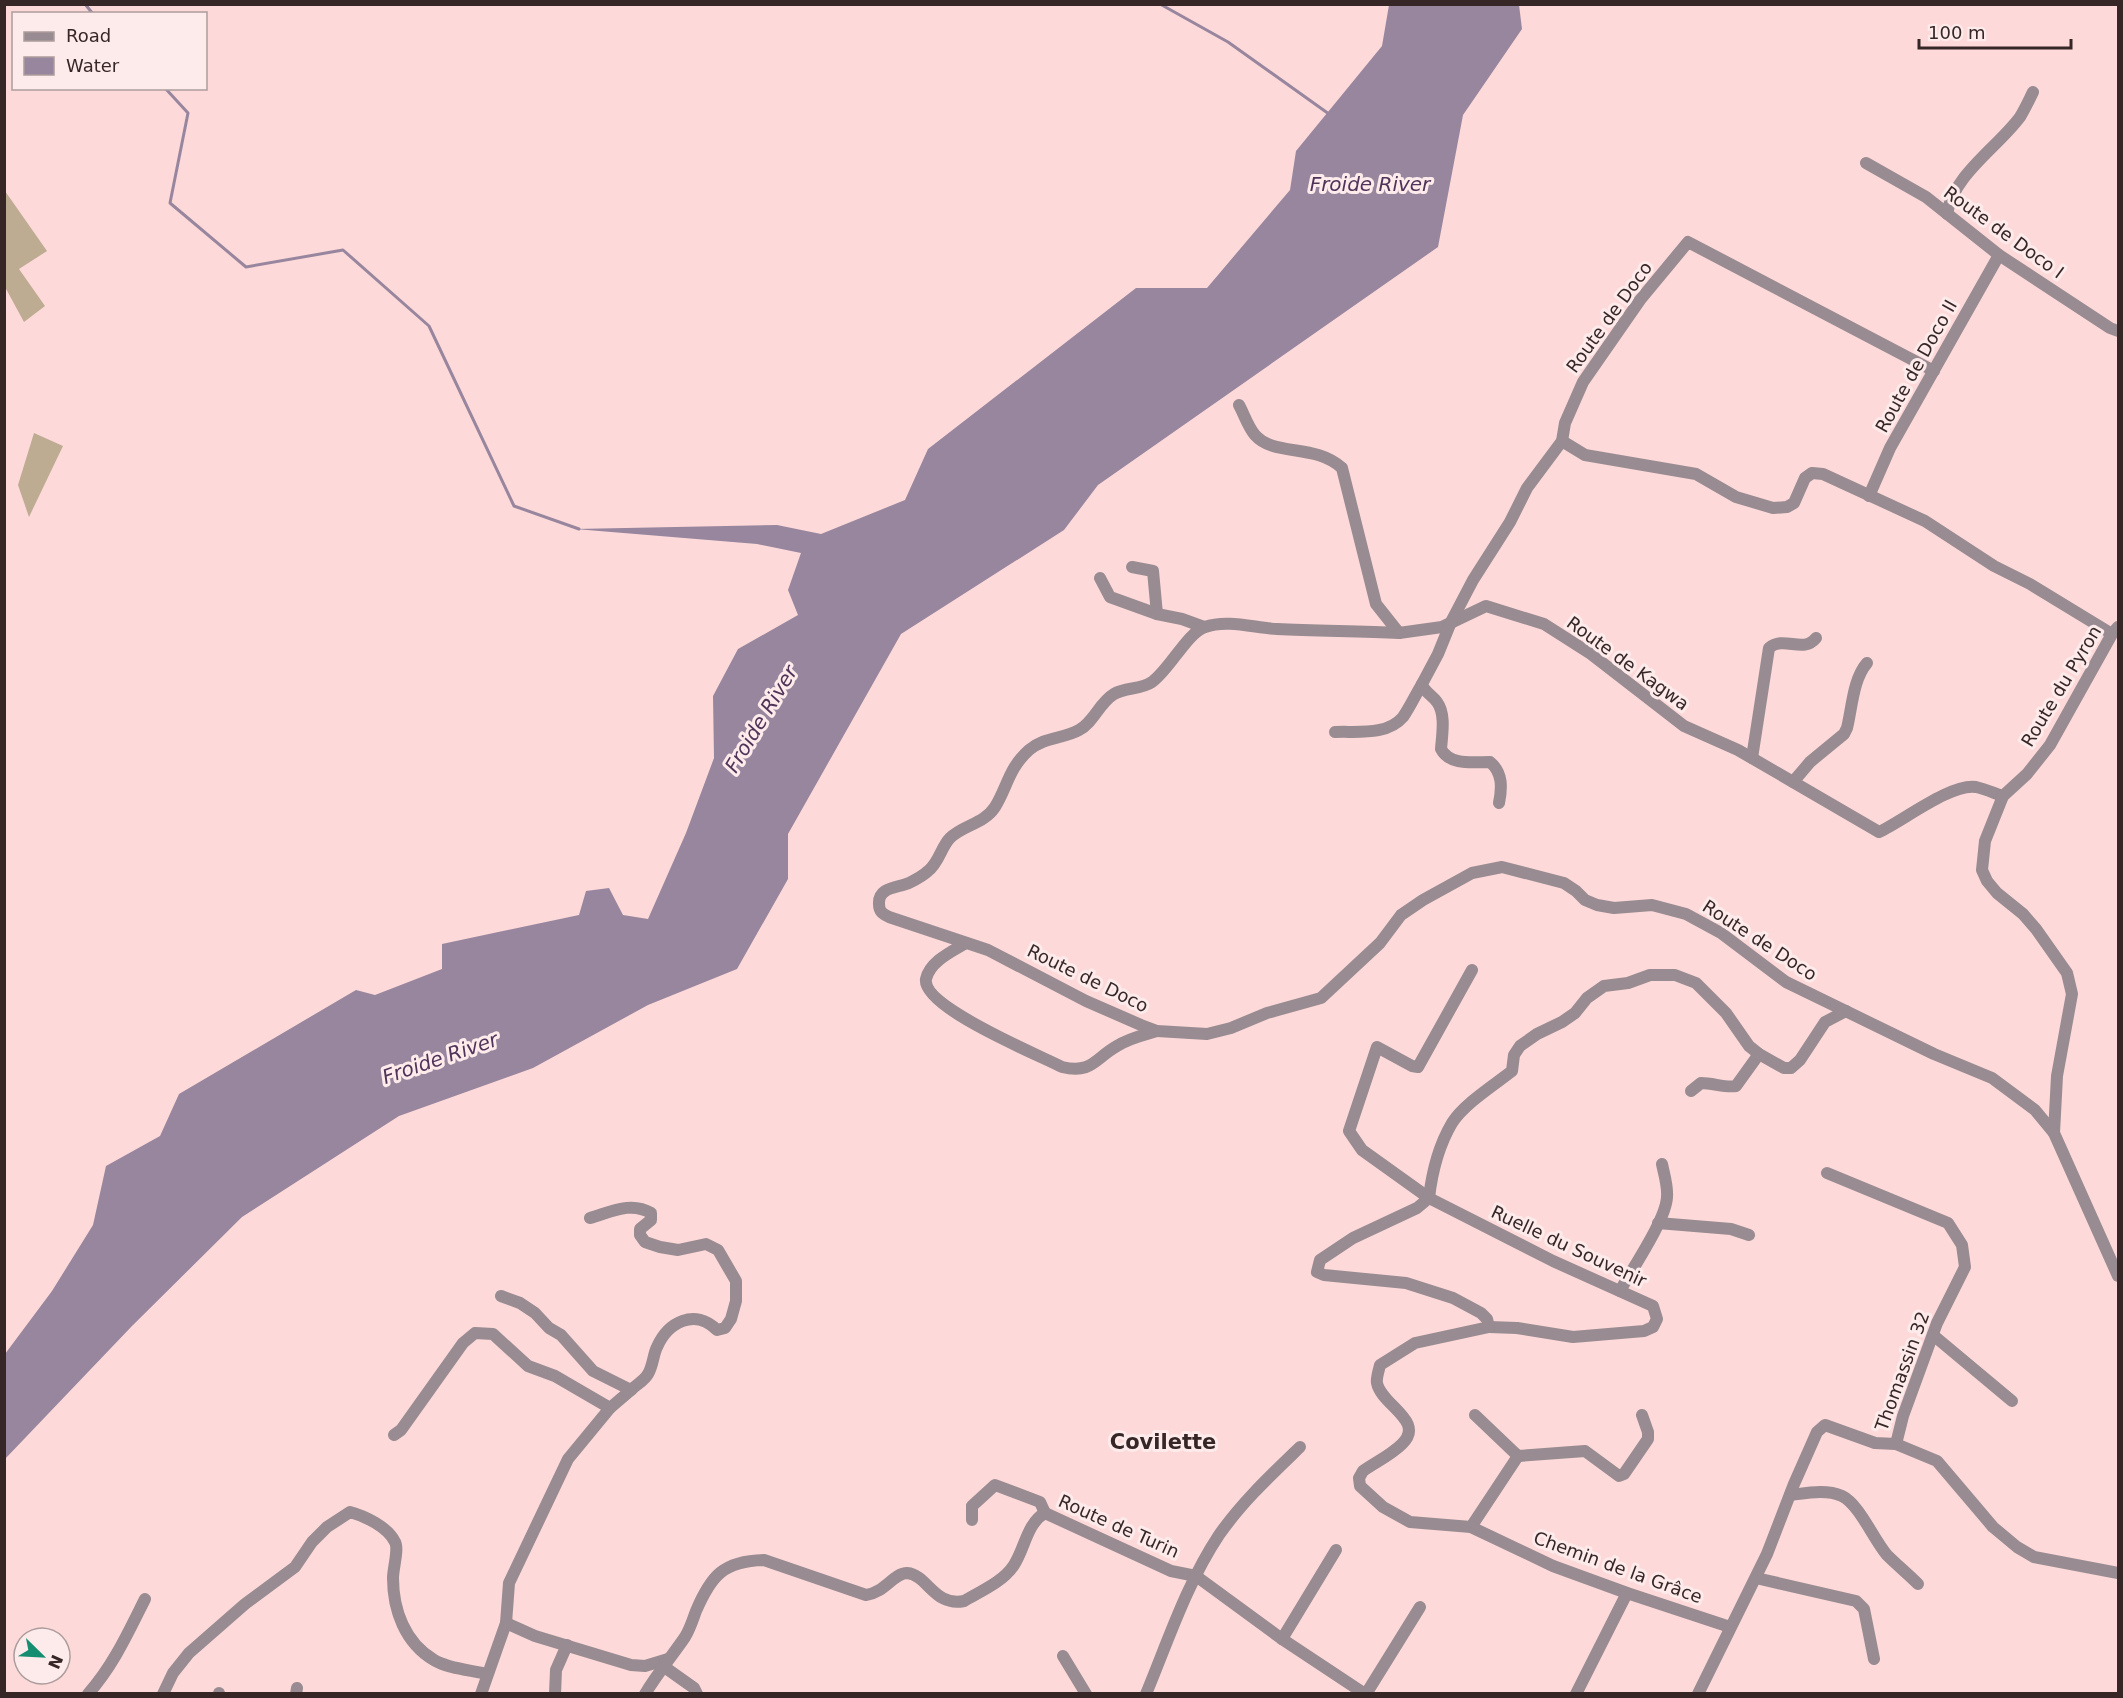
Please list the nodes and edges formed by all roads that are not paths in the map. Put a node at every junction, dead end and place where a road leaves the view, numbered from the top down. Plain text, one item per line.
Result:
1 (2033, 92) dead end
2 (1866, 164) dead end
3 (1947, 214) junction
4 (1999, 255) junction
5 (2118, 332) edge
6 (1934, 371) junction
7 (1239, 405) dead end
8 (1562, 441) junction
9 (1869, 496) junction
10 (1132, 567) dead end
11 (1100, 578) dead end
12 (1158, 614) junction
13 (1451, 622) junction
14 (1204, 627) junction
15 (2115, 631) edge
16 (1399, 633) junction
17 (1816, 638) dead end
18 (1867, 663) dead end
19 (1422, 684) junction
20 (1335, 732) dead end
21 (1752, 758) junction
22 (1793, 782) junction
23 (2003, 796) junction
24 (1499, 803) dead end
25 (966, 943) junction
26 (1472, 970) dead end
27 (1846, 1011) junction
28 (1157, 1031) junction
29 (1759, 1054) junction
30 (1691, 1091) dead end
31 (2054, 1133) junction
32 (1662, 1164) dead end
33 (1827, 1173) dead end
34 (1430, 1198) junction
35 (590, 1218) dead end
36 (1658, 1223) junction
37 (1749, 1234) dead end
38 (2118, 1276) edge
39 (1620, 1291) junction
40 (501, 1296) dead end
41 (1489, 1327) junction
42 (1933, 1335) junction
43 (631, 1390) junction
44 (2012, 1401) dead end
45 (610, 1408) junction
46 (1475, 1415) dead end
47 (1642, 1415) dead end
48 (394, 1435) dead end
49 (1896, 1444) junction
50 (1300, 1447) dead end
51 (1518, 1456) junction
52 (1790, 1495) junction
53 (1046, 1513) junction
54 (972, 1520) dead end
55 (1471, 1527) junction
56 (1336, 1550) dead end
57 (2118, 1573) edge
58 (1196, 1576) junction
59 (1756, 1578) junction
60 (1918, 1584) dead end
61 (1627, 1593) junction
62 (145, 1599) dead end
63 (1420, 1607) dead end
64 (506, 1623) junction
65 (1730, 1627) junction
66 (1282, 1639) junction
67 (567, 1645) junction
68 (1063, 1656) dead end
69 (1874, 1659) dead end
70 (664, 1665) junction
71 (487, 1674) junction
72 (88, 1694) edge
73 (163, 1694) edge
74 (481, 1694) edge
75 (555, 1694) edge
76 (645, 1694) edge
77 (697, 1694) edge
78 (1086, 1694) edge
79 (1146, 1694) edge
80 (1365, 1694) edge
81 (1576, 1694) edge
82 (1698, 1694) edge

1 - 3 street
2 - 3 street, Route de Doco I
3 - 4 street, Route de Doco I
4 - 5 street, Route de Doco I
4 - 6 street, Route de Doco II
6 - 8 street, Route de Doco
6 - 9 street, Route de Doco II
7 - 16 street
8 - 9 street
8 - 13 street
9 - 15 street
10 - 12 street
11 - 12 street
12 - 14 street
13 - 16 street, Route de Kagwa
13 - 19 street
13 - 21 street, Route de Kagwa
14 - 16 street
14 - 25 street, Route de Doco
15 - 23 street, Route du Pyron
17 - 21 street
18 - 22 street
19 - 20 street
19 - 24 street
21 - 22 street, Route de Kagwa
22 - 23 street, Route de Kagwa
23 - 31 street, Route du Pyron
25 - 28 street, Route de Doco
25 - 28 street
26 - 34 street, Ruelle du Souvenir
27 - 28 street, Route de Doco
27 - 29 street
27 - 31 street, Route de Doco
29 - 30 street
29 - 34 street
31 - 38 street, Route du Pyron
32 - 36 street
33 - 42 street, Thomassin 32
34 - 39 street, Ruelle du Souvenir
34 - 41 street
35 - 43 street
36 - 37 street
36 - 39 street
39 - 41 street, Ruelle du Souvenir
40 - 43 street
41 - 55 street, Chemin de la Grâce
42 - 44 street
42 - 49 street, Thomassin 32
43 - 45 street
45 - 48 street
45 - 64 street
46 - 51 street
47 - 51 street
49 - 52 street, Thomassin 32
49 - 57 street
50 - 58 street
51 - 55 street
52 - 59 street, Thomassin 32
52 - 60 street
53 - 54 street
53 - 58 street, Route de Turin
53 - 70 street, Route de Turin
55 - 61 street, Chemin de la Grâce
56 - 66 street
58 - 66 street, Route de Turin
58 - 79 street
59 - 65 street, Thomassin 32
59 - 69 street
61 - 65 street, Chemin de la Grâce
61 - 81 street
62 - 72 street
63 - 80 street
64 - 67 street
64 - 71 street
65 - 82 street, Thomassin 32
66 - 80 street, Route de Turin
67 - 70 street
67 - 75 street
68 - 78 street
70 - 76 street
70 - 77 street
71 - 73 street
71 - 74 street

